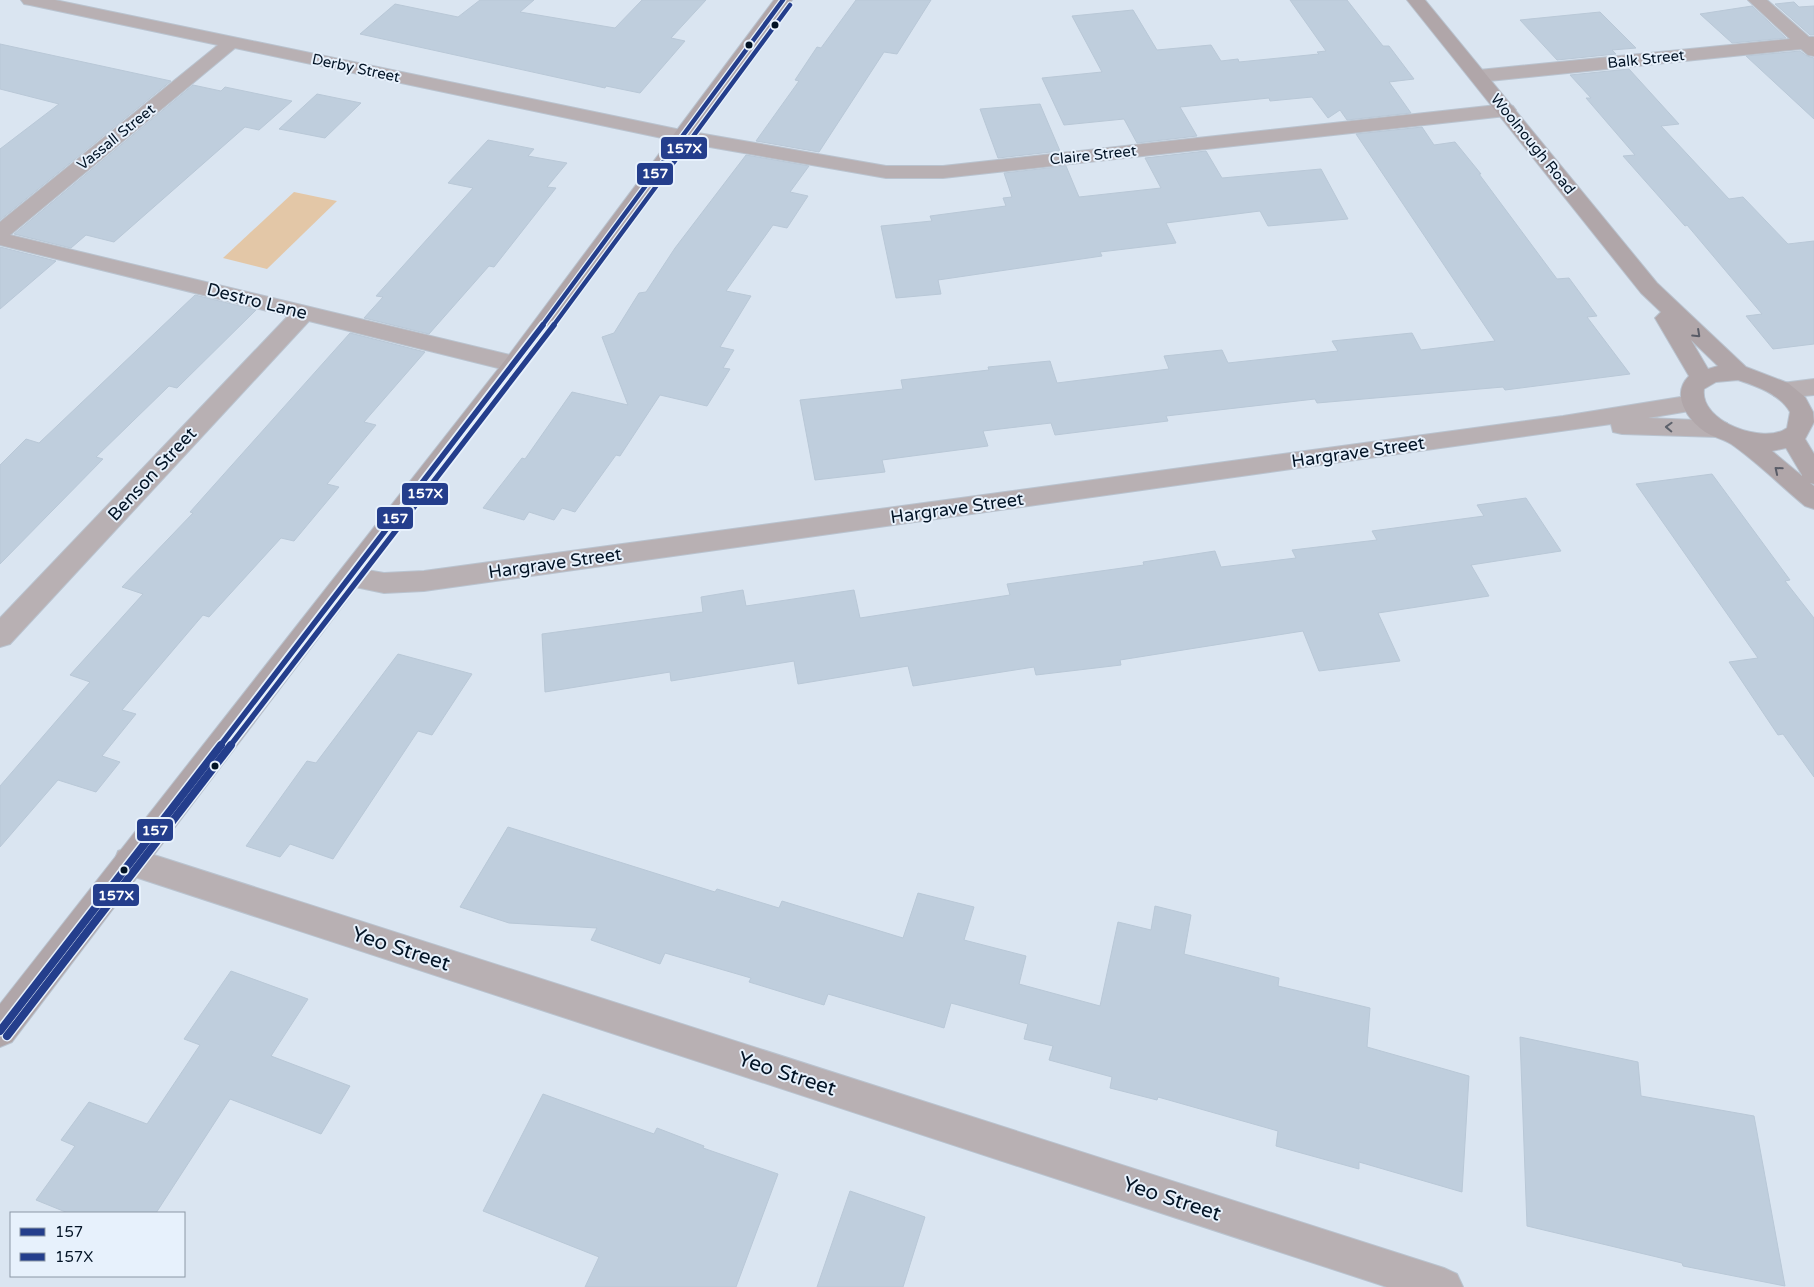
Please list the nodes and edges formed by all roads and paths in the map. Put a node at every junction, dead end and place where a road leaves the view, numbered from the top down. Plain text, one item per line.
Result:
1 (30, 0) edge
2 (784, 0) edge
3 (1416, 0) edge
4 (1757, 0) edge
5 (232, 42) junction
6 (1811, 46) edge
7 (1479, 76) junction
8 (1506, 110) junction
9 (681, 136) junction
10 (0, 232) edge
11 (0, 239) edge
12 (1649, 288) junction
13 (304, 312) junction
14 (514, 364) junction
15 (1738, 372) junction
16 (1702, 378) junction
17 (1814, 387) edge
18 (1782, 390) junction
19 (1693, 402) junction
20 (1803, 423) edge
21 (1564, 424) junction
22 (1718, 429) junction
23 (1743, 440) junction
24 (1814, 475) edge
25 (1814, 500) edge
26 (350, 577) junction
27 (0, 636) edge
28 (129, 861) junction
29 (0, 1031) edge
30 (1444, 1287) edge

1 - 5 street, Derby Street
2 - 9 main road
3 - 7 main road, Woolnough Road
4 - 6 street
5 - 9 street, Derby Street
5 - 10 street, Vassall Street
6 - 7 street, Balk Street
7 - 8 main road, Woolnough Road
8 - 9 street, Claire Street
8 - 12 main road, Woolnough Road
9 - 14 main road
11 - 13 street, Destro Lane
12 -> 15 main road, Woolnough Road
12 - 16 main road, Woolnough Road
13 - 14 street, Destro Lane
13 - 27 street, Benson Street
14 - 26 main road
15 - 16 main road
15 - 18 main road
16 - 19 main road
17 - 18 street
18 - 20 main road
19 - 21 street, Hargrave Street
19 - 22 main road
20 - 23 main road
20 - 24 main road
22 -> 21 street, Hargrave Street
21 - 26 street, Hargrave Street
22 - 23 main road
25 -> 23 main road
26 - 28 main road
28 - 29 main road
28 - 30 street, Yeo Street

